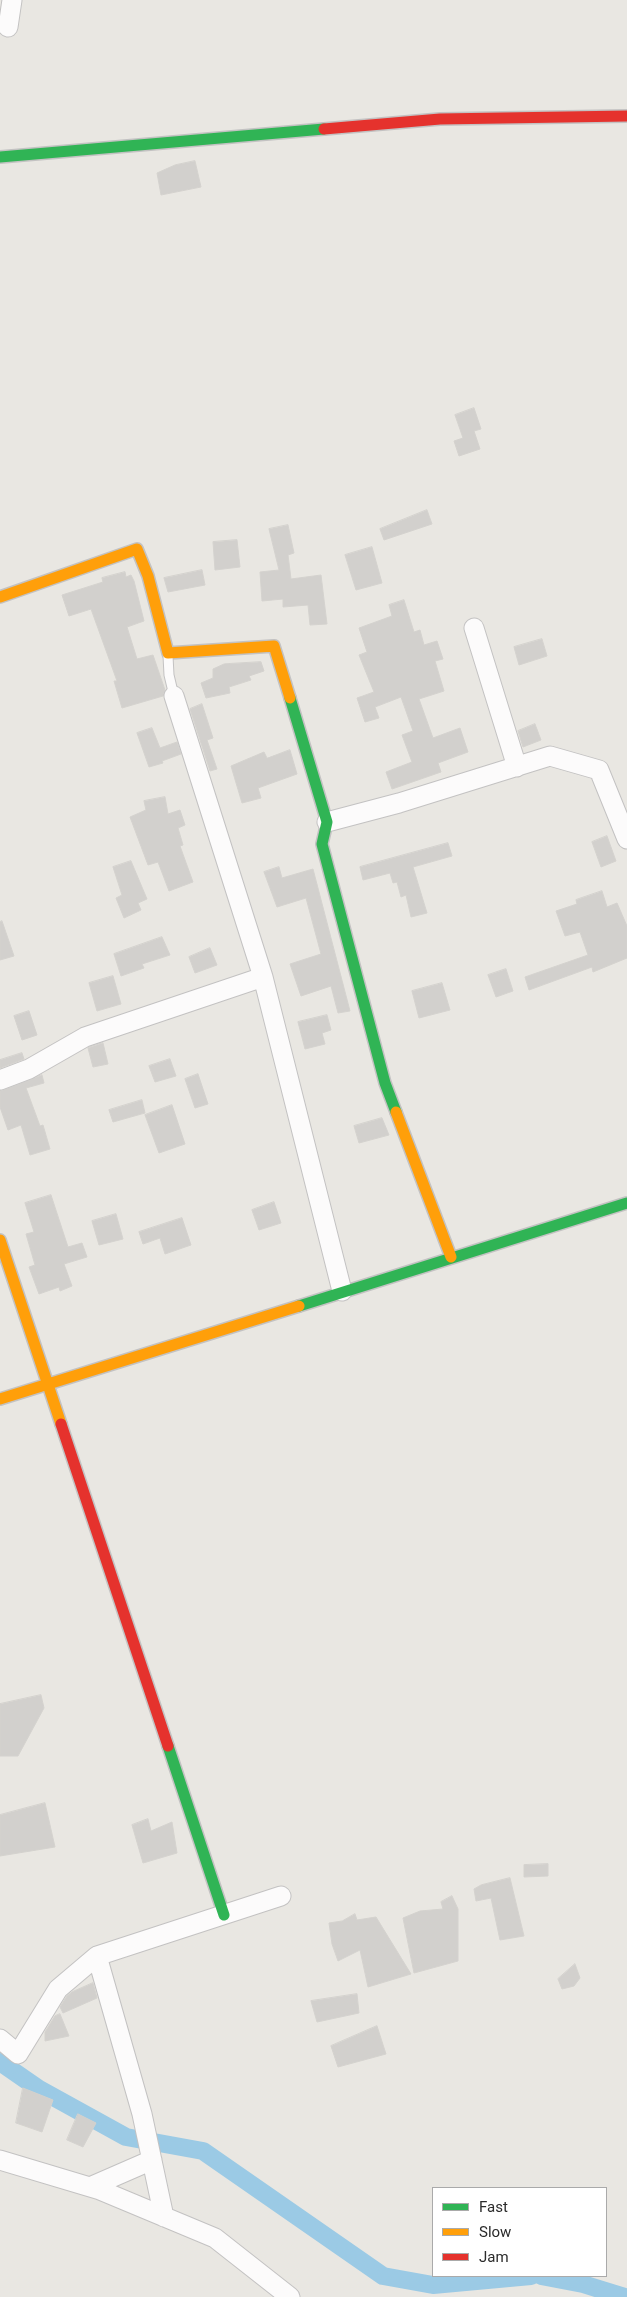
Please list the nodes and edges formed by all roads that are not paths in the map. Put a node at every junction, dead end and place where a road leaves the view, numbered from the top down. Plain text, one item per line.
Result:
1 (12, 0) edge
2 (8, 27) dead end
3 (627, 116) edge
4 (0, 157) edge
5 (0, 597) edge
6 (474, 628) dead end
7 (168, 653) junction
8 (174, 696) joint
9 (518, 767) junction
10 (327, 822) junction
11 (627, 839) edge
12 (263, 977) junction
13 (0, 1080) edge
14 (627, 1203) edge
15 (0, 1240) edge
16 (451, 1257) junction
17 (342, 1291) junction
18 (48, 1384) junction
19 (0, 1399) edge
20 (281, 1896) dead end
21 (224, 1915) junction
22 (97, 1956) junction
23 (0, 2039) edge
24 (0, 2160) edge
25 (152, 2160) junction
26 (90, 2187) junction
27 (164, 2217) junction
28 (290, 2297) edge

1 - 2 street
3 - 4 street
5 - 7 street
6 - 9 street
7 - 8 lane
7 - 10 street
8 - 12 street
9 - 10 street
9 - 11 street
10 - 16 street
12 - 13 street
12 - 17 street
14 - 16 street
15 - 18 street
16 - 17 street
17 - 18 street
18 - 19 street
18 - 21 street
20 - 21 street
21 - 22 street
22 - 23 street
22 - 25 street
24 - 26 street
25 - 26 street
25 - 27 street
26 - 27 street
27 - 28 street

